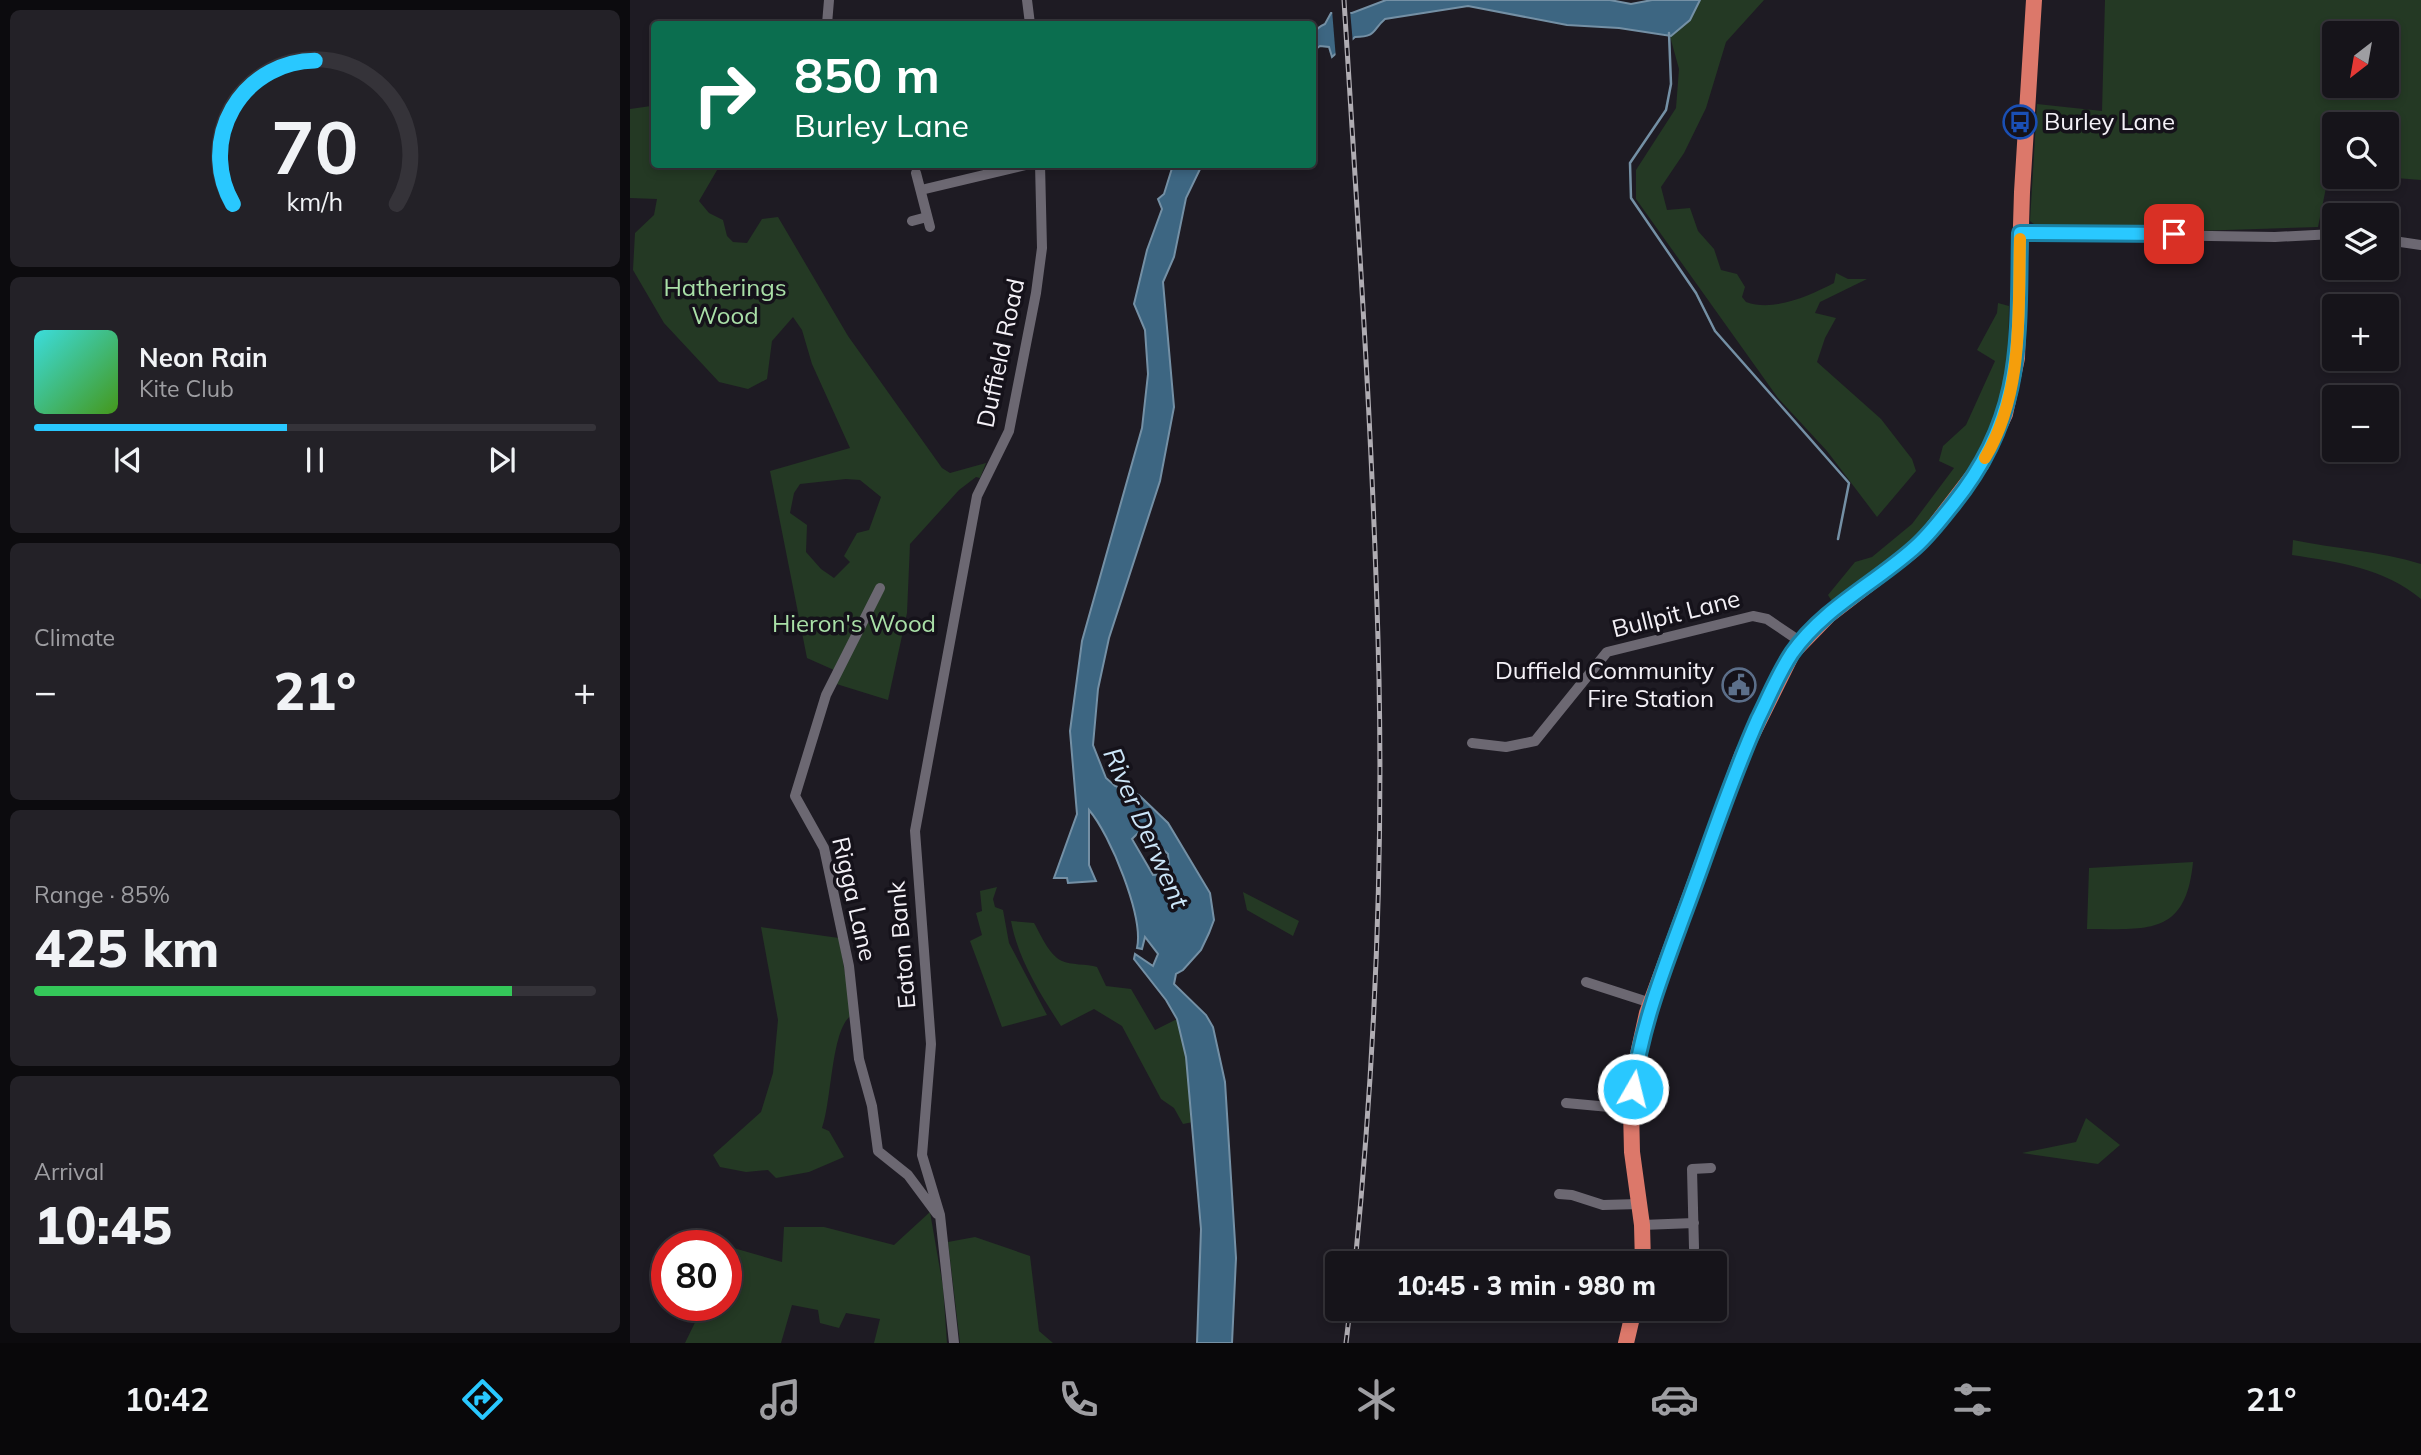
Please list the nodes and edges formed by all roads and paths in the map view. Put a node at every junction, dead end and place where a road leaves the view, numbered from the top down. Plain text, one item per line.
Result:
1 (829, 0) edge
2 (1027, 0) edge
3 (2034, 0) edge
4 (827, 21) edge
5 (1030, 21) edge
6 (1013, 168) edge
7 (1040, 168) edge
8 (916, 173) dead end
9 (921, 190) junction
10 (912, 221) dead end
11 (2020, 233) junction
12 (2322, 235) edge
13 (2399, 242) edge
14 (2421, 245) edge
15 (967, 543) joint
16 (880, 588) dead end
17 (1801, 642) junction
18 (1472, 743) dead end
19 (1586, 982) dead end
20 (1651, 1003) junction
21 (1566, 1103) dead end
22 (1632, 1110) junction
23 (1711, 1168) dead end
24 (1559, 1194) dead end
25 (1639, 1204) junction
26 (940, 1215) junction
27 (1694, 1223) junction
28 (1642, 1225) junction
29 (1694, 1248) dead end
30 (1643, 1251) edge
31 (1631, 1321) edge
32 (954, 1343) edge
33 (1626, 1343) edge

1 - 4 street
2 - 5 street
3 - 11 highway
6 - 9 street
7 - 15 street, Duffield Road
8 - 9 street
9 - 10 street
11 - 12 street
11 - 17 highway
13 - 14 street
15 - 26 street, Eaton Bank
16 - 26 street, Rigga Lane
17 - 18 street, Bullpit Lane
17 - 20 highway
19 - 20 street
20 - 22 highway
21 - 22 street
22 - 25 highway
23 - 27 street
24 - 25 street
25 - 28 highway
26 - 32 street, Eaton Bank
27 - 28 street
27 - 29 street
28 - 30 highway
31 - 33 highway

